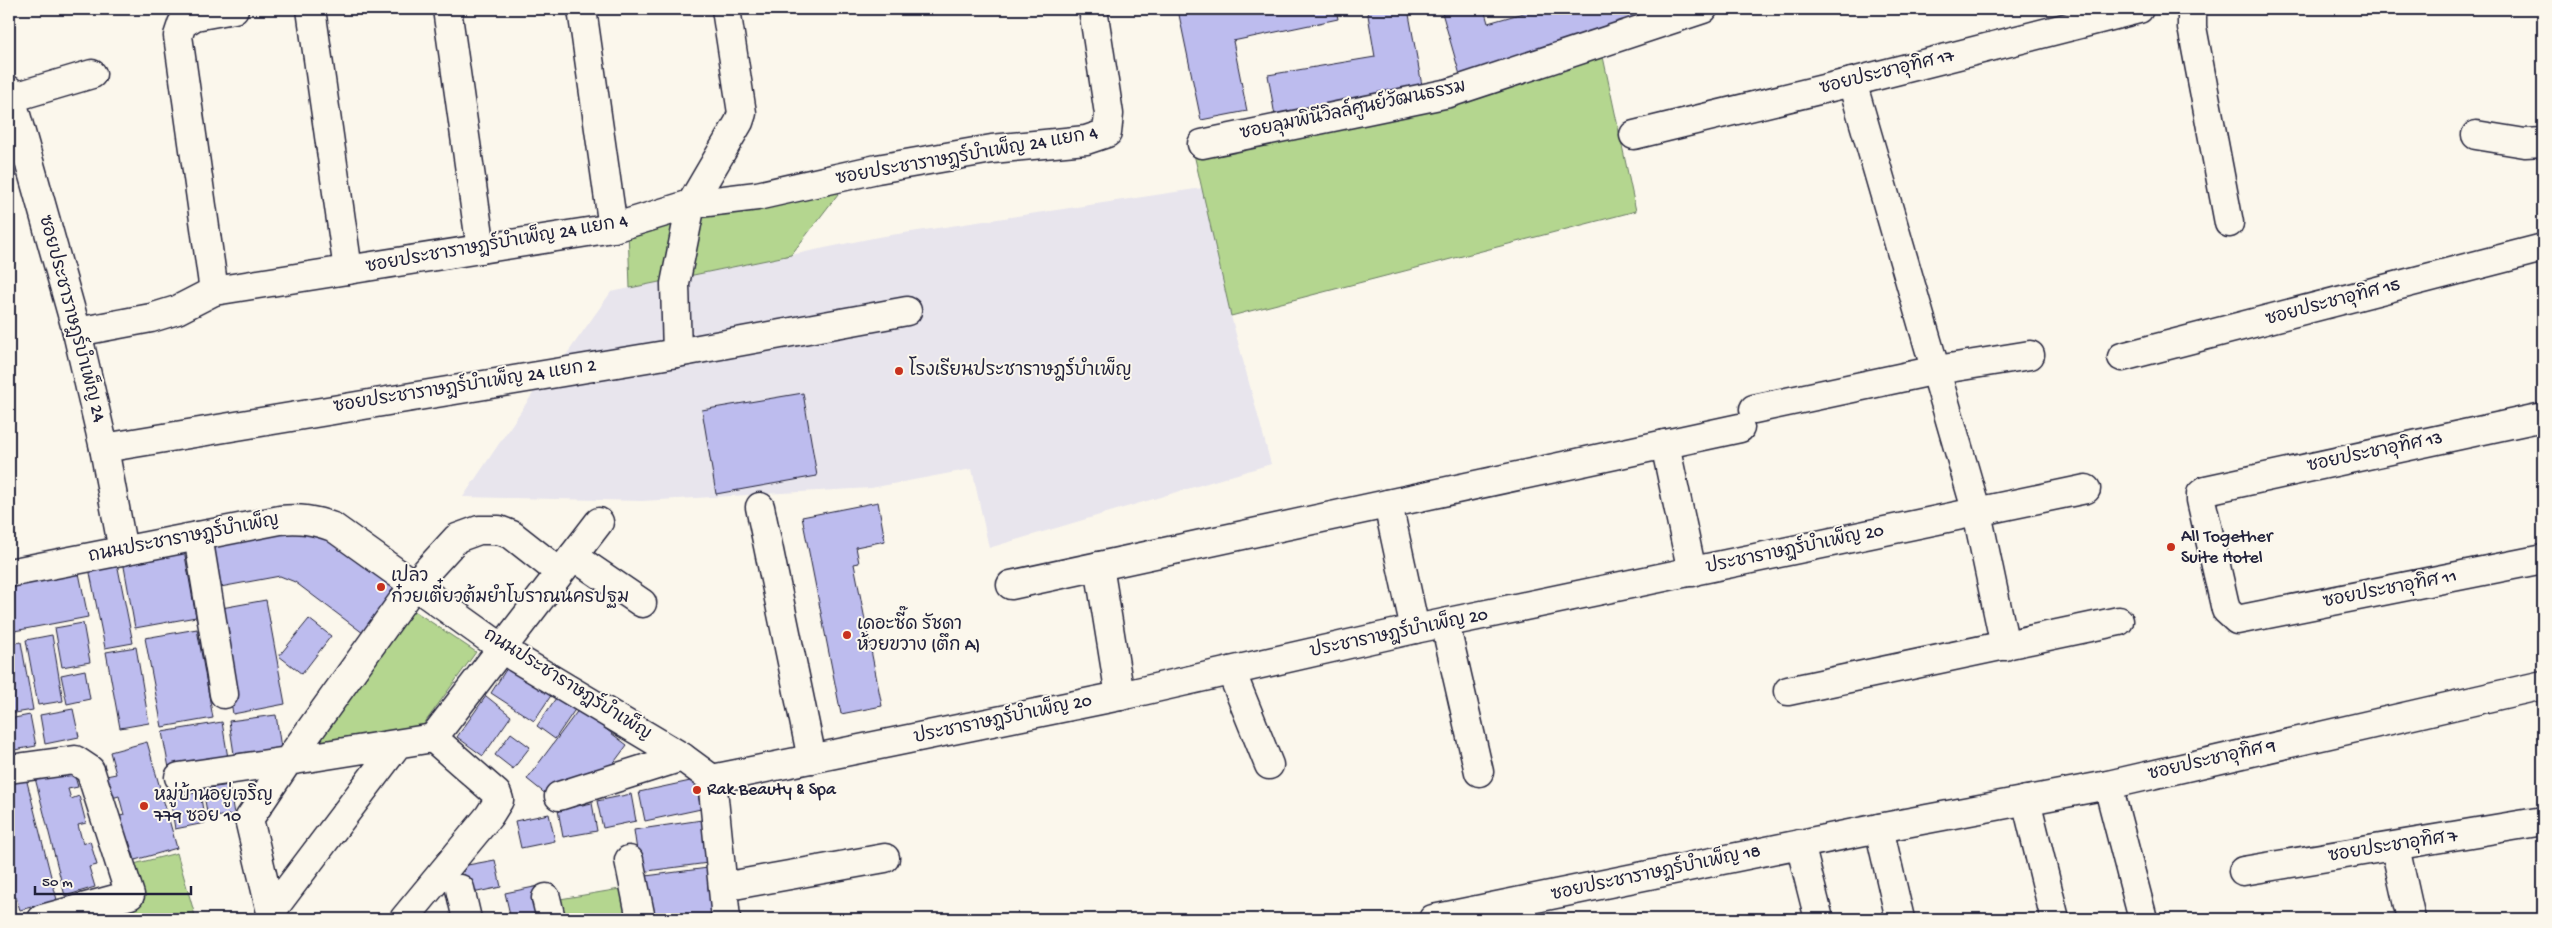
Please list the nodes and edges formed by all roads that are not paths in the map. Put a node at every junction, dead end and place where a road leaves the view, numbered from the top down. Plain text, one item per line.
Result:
1 (234, 9) edge
2 (310, 9) edge
3 (447, 9) edge
4 (582, 9) edge
5 (726, 9) edge
6 (1093, 9) edge
7 (1703, 9) edge
8 (2139, 9) edge
9 (2192, 9) edge
10 (92, 74) dead end
11 (1852, 82) junction
12 (10, 94) edge
13 (1634, 135) dead end
14 (2476, 135) dead end
15 (2543, 142) edge
16 (1202, 144) dead end
17 (18, 161) edge
18 (691, 204) junction
19 (2229, 223) dead end
20 (613, 228) junction
21 (2543, 248) edge
22 (481, 249) junction
23 (348, 270) junction
24 (214, 292) junction
25 (907, 310) dead end
26 (76, 332) junction
27 (677, 353) junction
28 (2030, 355) dead end
29 (2122, 358) dead end
30 (1937, 370) junction
31 (2543, 417) edge
32 (1665, 444) junction
33 (104, 448) junction
34 (2086, 489) dead end
35 (1388, 504) junction
36 (760, 508) dead end
37 (1977, 513) junction
38 (599, 522) dead end
39 (198, 536) junction
40 (123, 551) junction
41 (2543, 559) edge
42 (564, 562) junction
43 (1099, 566) junction
44 (1692, 572) junction
45 (9, 573) edge
46 (414, 585) junction
47 (1012, 585) dead end
48 (642, 603) dead end
49 (2237, 620) joint
50 (2119, 622) dead end
51 (1444, 623) junction
52 (1415, 629) junction
53 (2005, 646) junction
54 (503, 647) junction
55 (1231, 671) junction
56 (2543, 685) edge
57 (1788, 691) dead end
58 (224, 694) dead end
59 (1120, 696) junction
60 (433, 738) junction
61 (397, 744) junction
62 (682, 757) junction
63 (812, 759) junction
64 (288, 761) junction
65 (1269, 765) dead end
66 (9, 770) edge
67 (1478, 772) dead end
68 (179, 777) dead end
69 (712, 779) junction
70 (2108, 785) junction
71 (558, 796) dead end
72 (2026, 800) junction
73 (2543, 821) edge
74 (1879, 828) junction
75 (1800, 844) junction
76 (2395, 847) junction
77 (885, 858) dead end
78 (629, 860) dead end
79 (2243, 871) dead end
80 (723, 887) junction
81 (460, 889) dead end
82 (1449, 918) edge
83 (42, 919) edge
84 (404, 919) edge
85 (467, 919) edge
86 (641, 919) edge
87 (726, 919) edge
88 (1819, 919) edge
89 (1900, 919) edge
90 (2055, 919) edge
91 (2143, 919) edge
92 (2410, 919) edge

1 - 24 street
2 - 23 street
3 - 22 street
4 - 20 street
5 - 18 street
6 - 18 street, ซอยประชาราษฎร์บำเพ็ญ 24 แยก 4
7 - 16 street, ซอยลุมพินีวิลล์ศูนย์วัฒนธรรม
8 - 11 street, ซอยประชาอุทิศ 17
9 - 19 street
10 - 12 street
11 - 13 street, ซอยประชาอุทิศ 17
11 - 30 street
12 - 17 street, ซอยประชาราษฎร์บำเพ็ญ 24
14 - 15 street
17 - 26 street, ซอยประชาราษฎร์บำเพ็ญ 24
18 - 20 street, ซอยประชาราษฎร์บำเพ็ญ 24 แยก 4
18 - 27 street
20 - 22 street, ซอยประชาราษฎร์บำเพ็ญ 24 แยก 4
21 - 29 street, ซอยประชาอุทิศ 15
22 - 23 street, ซอยประชาราษฎร์บำเพ็ญ 24 แยก 4
23 - 24 street, ซอยประชาราษฎร์บำเพ็ญ 24 แยก 4
24 - 26 street, ซอยประชาราษฎร์บำเพ็ญ 24 แยก 4
25 - 27 street, ซอยประชาราษฎร์บำเพ็ญ 24 แยก 2
26 - 33 street, ซอยประชาราษฎร์บำเพ็ญ 24
27 - 33 street, ซอยประชาราษฎร์บำเพ็ญ 24 แยก 2
28 - 30 street
30 - 32 street
30 - 37 street
31 - 49 street, ซอยประชาอุทิศ 13
32 - 35 street
32 - 44 street
33 - 40 street, ซอยประชาราษฎร์บำเพ็ญ 24
34 - 37 street, ประชาราษฎร์บำเพ็ญ 20
35 - 43 street
35 - 52 street
36 - 63 street
37 - 44 street, ประชาราษฎร์บำเพ็ญ 20
37 - 53 street
38 - 42 street
39 - 40 street, ถนนประชาราษฎร์บำเพ็ญ
39 - 46 street, ถนนประชาราษฎร์บำเพ็ญ
39 - 58 street
40 - 45 street, ถนนประชาราษฎร์บำเพ็ญ
41 - 49 street, ซอยประชาอุทิศ 11
42 - 46 street
42 - 48 street
42 - 54 street
43 - 47 street
43 - 59 street
44 - 51 street, ประชาราษฎร์บำเพ็ญ 20
46 - 54 street, ถนนประชาราษฎร์บำเพ็ญ
46 - 64 street
50 - 53 street
51 - 52 street, ประชาราษฎร์บำเพ็ญ 20
51 - 67 street
52 - 55 street, ประชาราษฎร์บำเพ็ญ 20
53 - 57 street
54 - 60 street
54 - 62 street, ถนนประชาราษฎร์บำเพ็ญ
55 - 59 street, ประชาราษฎร์บำเพ็ญ 20
55 - 65 street
56 - 70 street, ซอยประชาอุทิศ 9
59 - 63 street, ประชาราษฎร์บำเพ็ญ 20
60 - 61 street
60 - 84 street
61 - 64 street
61 - 64 street
62 - 69 street, ถนนประชาราษฎร์บำเพ็ญ
62 - 71 street
63 - 69 street, ประชาราษฎร์บำเพ็ญ 20
64 - 68 street
66 - 83 street
69 - 80 street
70 - 72 street, ซอยประชาอุทิศ 9
70 - 91 street
72 - 74 street, ซอยประชาอุทิศ 9
72 - 90 street
73 - 76 street, ซอยประชาอุทิศ 7
74 - 75 street, ซอยประชาราษฎร์บำเพ็ญ 18
74 - 89 street
75 - 82 street, ซอยประชาราษฎร์บำเพ็ญ 18
75 - 88 street
76 - 79 street, ซอยประชาอุทิศ 7
76 - 92 street
77 - 80 street
78 - 86 street
80 - 87 street
81 - 85 street

